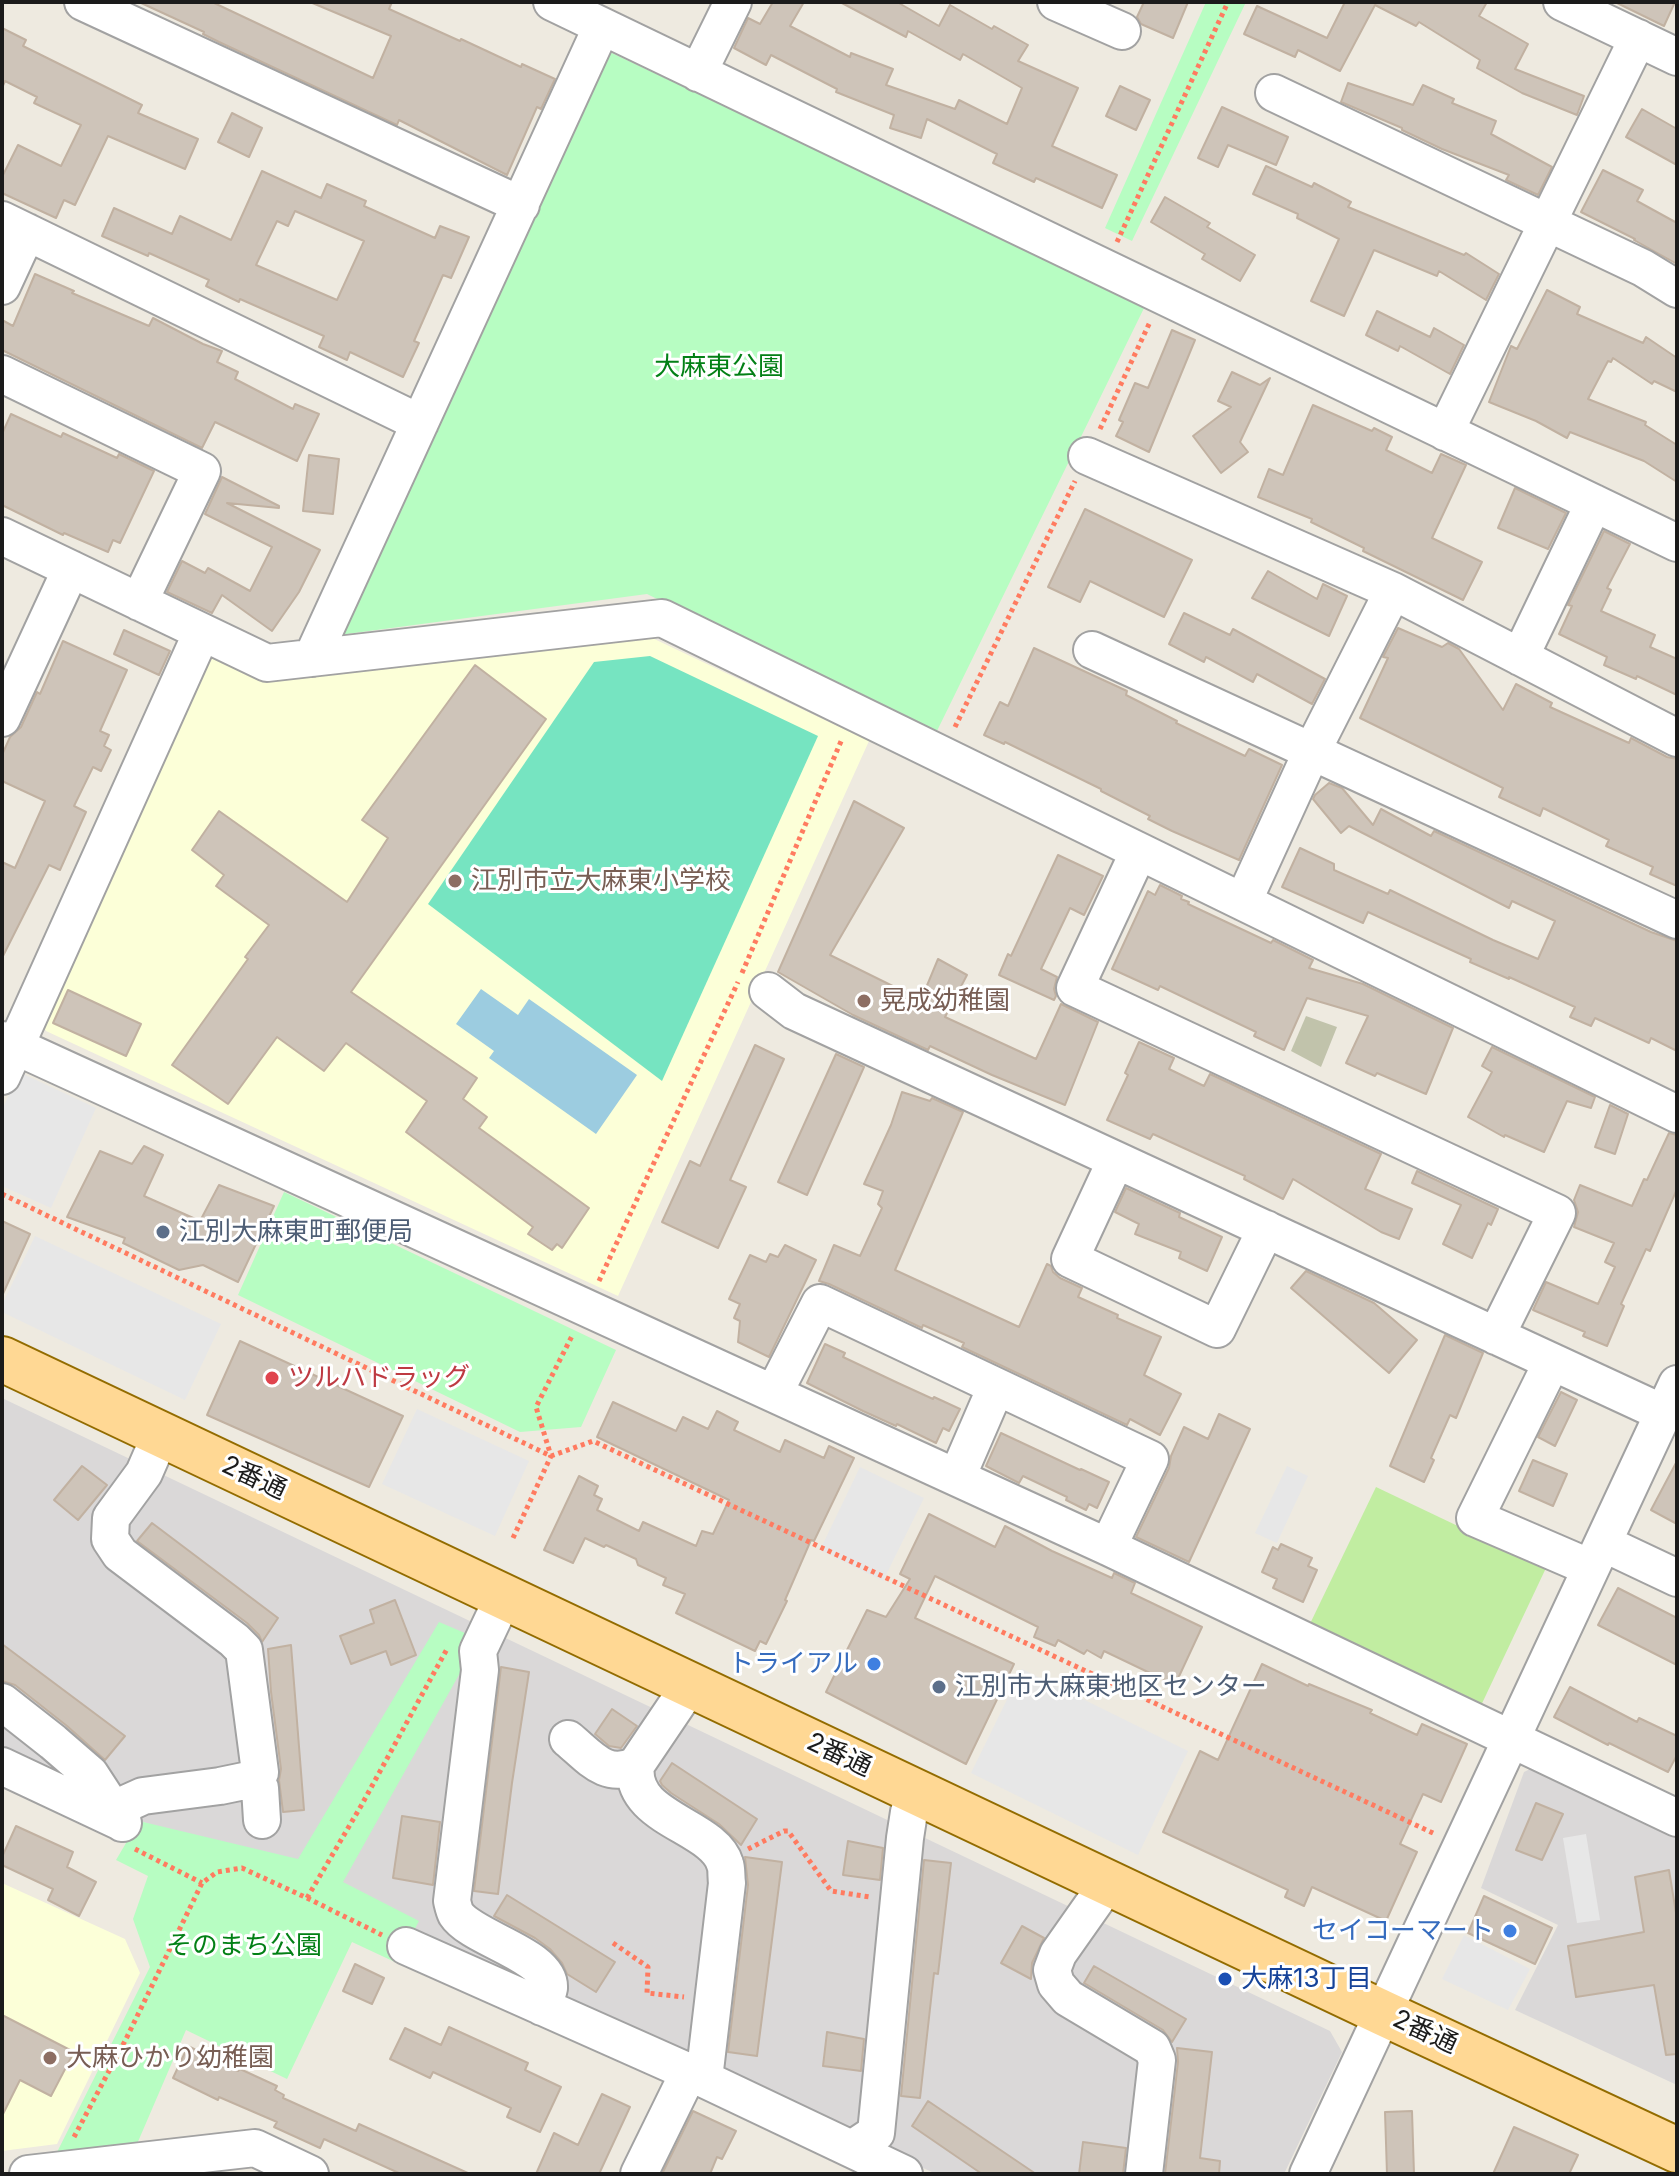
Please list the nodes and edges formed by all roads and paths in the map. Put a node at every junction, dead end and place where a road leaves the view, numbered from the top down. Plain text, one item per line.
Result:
1 (83, 2) edge
2 (552, 2) edge
3 (733, 2) edge
4 (1056, 2) edge
5 (1228, 2) edge
6 (1562, 2) edge
7 (602, 26) junction
8 (1122, 31) dead end
9 (1638, 38) junction
10 (1677, 57) edge
11 (698, 73) junction
12 (1274, 93) dead end
13 (521, 205) junction
14 (1548, 224) junction
15 (14, 226) edge
16 (1107, 269) junction
17 (2, 286) edge
18 (1677, 289) edge
19 (1162, 296) junction
20 (2, 374) edge
21 (420, 423) junction
22 (1445, 432) junction
23 (1087, 456) junction
24 (1594, 503) junction
25 (2, 536) edge
26 (1677, 543) edge
27 (71, 569) junction
28 (1393, 591) junction
29 (139, 602) junction
30 (202, 632) junction
31 (1092, 650) dead end
32 (1520, 657) junction
33 (312, 658) junction
34 (2, 718) edge
35 (846, 730) dead end
36 (952, 732) dead end
37 (1677, 738) edge
38 (1312, 751) junction
39 (1139, 851) junction
40 (1243, 902) junction
41 (1677, 920) edge
42 (768, 991) dead end
43 (7, 1054) edge
44 (1677, 1114) edge
45 (1116, 1160) junction
46 (2, 1194) edge
47 (1266, 1229) junction
48 (595, 1290) dead end
49 (579, 1321) dead end
50 (1496, 1336) junction
51 (2, 1359) edge
52 (1552, 1362) junction
53 (996, 1387) junction
54 (774, 1393) junction
55 (1670, 1399) edge
56 (161, 1434) junction
57 (551, 1456) junction
58 (957, 1477) junction
59 (513, 1538) dead end
60 (1108, 1547) junction
61 (1597, 1556) junction
62 (1677, 1578) edge
63 (504, 1596) junction
64 (450, 1643) dead end
65 (690, 1685) junction
66 (2, 1702) edge
67 (568, 1739) dead end
68 (1511, 1740) junction
69 (636, 1765) junction
70 (2, 1766) edge
71 (249, 1780) junction
72 (919, 1793) junction
73 (1677, 1818) edge
74 (262, 1820) dead end
75 (124, 1833) junction
76 (1461, 1847) junction
77 (725, 1862) junction
78 (202, 1883) junction
79 (1108, 1883) junction
80 (307, 1898) junction
81 (899, 1901) junction
82 (457, 1915) junction
83 (613, 1943) dead end
84 (412, 1950) junction
85 (713, 2000) junction
86 (542, 2007) junction
87 (1383, 2013) junction
88 (696, 2075) junction
89 (72, 2142) dead end
90 (852, 2149) junction
91 (1677, 2150) edge
92 (28, 2174) edge
93 (310, 2174) edge
94 (639, 2174) edge
95 (904, 2174) edge
96 (1144, 2174) edge
97 (1308, 2174) edge

1 - 13 street
2 - 7 street
3 - 11 street
4 - 8 street
5 - 16 path
6 - 9 street
7 - 11 street
7 - 13 street
9 - 10 street
9 - 14 street
11 - 16 street
12 - 14 street
13 - 21 street
14 - 18 street
14 - 22 street
15 - 17 street
15 - 21 street
16 - 19 street
19 - 22 street
19 - 23 path
20 - 29 street
21 - 33 street
22 - 24 street
23 - 28 street
23 - 36 path
24 - 26 street
24 - 32 street
25 - 27 street
27 - 29 street
27 - 34 street
28 - 32 street
28 - 38 street
29 - 30 street
30 - 33 street
30 - 43 street
31 - 38 street
32 - 37 street
33 - 39 street
35 - 48 path
38 - 40 street
38 - 41 street
39 - 40 street
39 - 50 street
40 - 44 street
42 - 45 street
43 - 54 street
45 - 47 street
45 - 47 street
46 - 57 path
47 - 50 street
49 - 57 path
50 - 52 street
51 - 56 main road, 2番通
52 - 55 street
52 - 61 street
53 - 54 street
53 - 58 street
53 - 60 street
54 - 58 street
55 - 61 street
56 - 63 main road, 2番通
56 - 71 street
57 - 59 path
57 - 76 path
58 - 60 street
60 - 68 street
61 - 62 street
61 - 68 street
63 - 65 main road, 2番通
63 - 82 street
64 - 80 path
65 - 69 street
65 - 72 main road, 2番通
66 - 75 street
67 - 69 street
68 - 73 street
68 - 76 street
69 - 77 street
70 - 75 street
71 - 74 street
71 - 75 street
72 - 79 main road, 2番通
72 - 81 street
75 - 78 path
76 - 87 street
77 - 81 path
77 - 85 street
78 - 80 path
78 - 89 path
79 - 87 main road, 2番通
79 - 96 street
80 - 84 path
81 - 90 street
82 - 84 street
82 - 86 street
83 - 85 path
84 - 86 street
85 - 88 street
86 - 88 street
87 - 91 main road, 2番通
87 - 97 street
88 - 90 street
88 - 94 street
90 - 95 street
92 - 93 street

